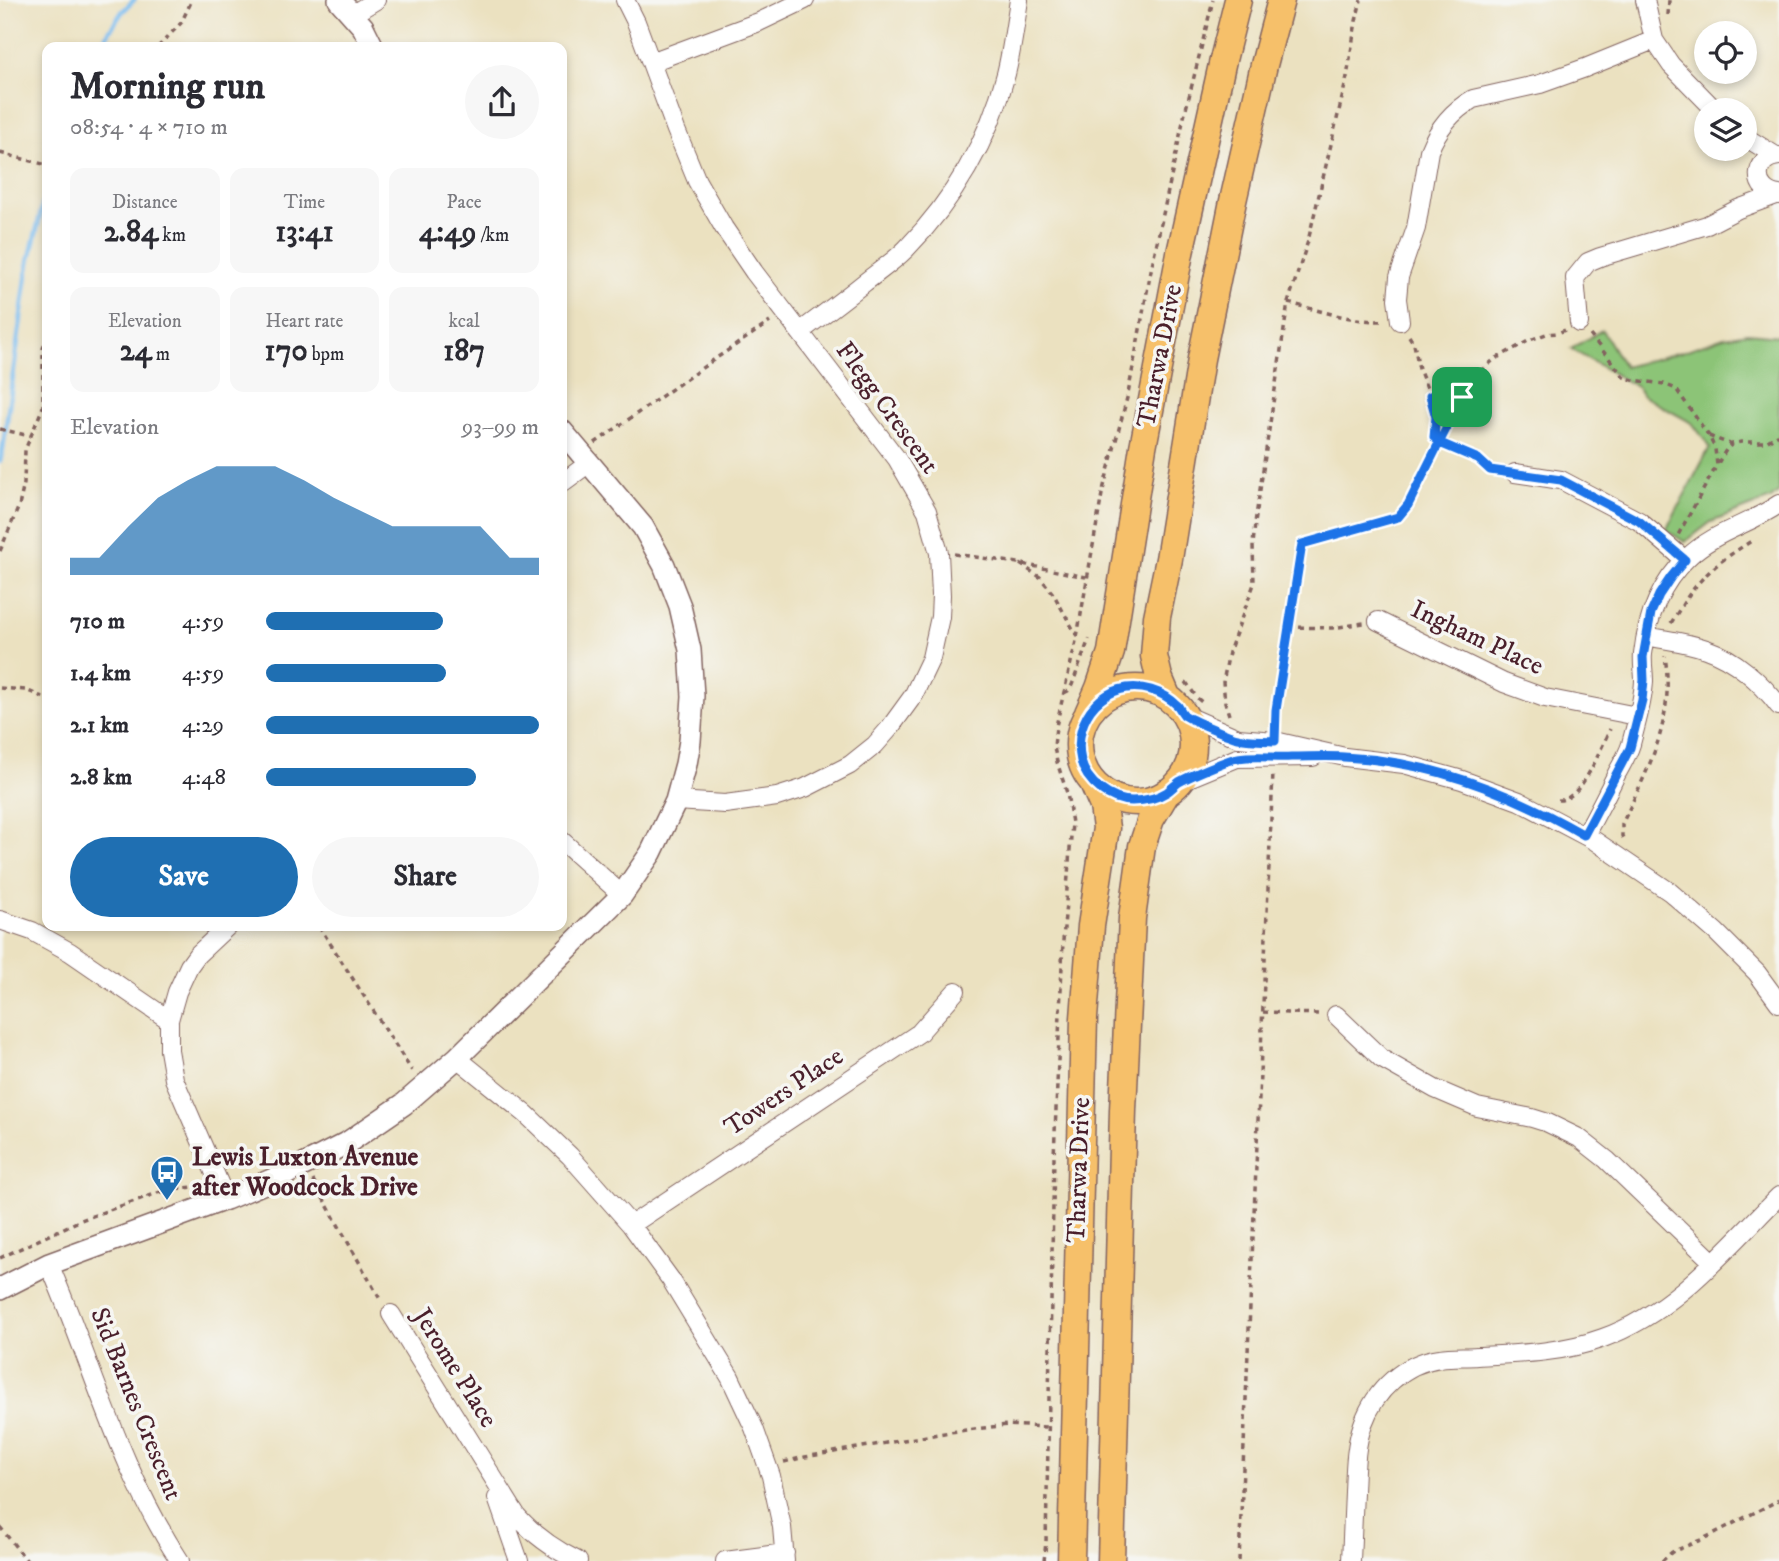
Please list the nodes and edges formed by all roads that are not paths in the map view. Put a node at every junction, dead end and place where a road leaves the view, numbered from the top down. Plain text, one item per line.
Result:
1 (376, 0) edge
2 (625, 0) edge
3 (805, 0) edge
4 (1019, 0) edge
5 (1238, 0) edge
6 (1280, 0) edge
7 (1645, 0) edge
8 (1658, 0) edge
9 (346, 7) edge
10 (1653, 36) junction
11 (370, 42) edge
12 (651, 62) junction
13 (1703, 98) edge
14 (1757, 144) edge
15 (1777, 156) edge
16 (1752, 161) edge
17 (1759, 174) junction
18 (1777, 195) edge
19 (1738, 209) junction
20 (1400, 321) road end
21 (1579, 323) road end
22 (800, 332) junction
23 (567, 435) edge
24 (591, 454) junction
25 (1515, 473) road end
26 (567, 478) edge
27 (1779, 504) edge
28 (1685, 560) junction
29 (1378, 621) road end
30 (1646, 636) junction
31 (1185, 699) junction
32 (1779, 706) edge
33 (1088, 713) junction
34 (1637, 716) junction
35 (1274, 749) junction
36 (1093, 783) junction
37 (1173, 787) junction
38 (676, 801) junction
39 (1584, 835) junction
40 (567, 846) edge
41 (622, 895) junction
42 (0, 920) edge
43 (223, 931) edge
44 (956, 991) dead end
45 (1779, 1003) edge
46 (1336, 1015) road end
47 (169, 1020) junction
48 (457, 1058) junction
49 (222, 1190) junction
50 (1779, 1196) edge
51 (631, 1225) junction
52 (1713, 1262) junction
53 (49, 1264) junction
54 (0, 1289) edge
55 (391, 1314) road end
56 (475, 1451) junction
57 (785, 1557) edge
58 (180, 1561) edge
59 (519, 1561) edge
60 (578, 1561) edge
61 (725, 1561) edge
62 (1071, 1561) edge
63 (1111, 1561) edge
64 (1351, 1561) edge

1 - 9 street
2 - 12 street, Flegg Crescent
3 - 12 street
4 - 22 street
5 - 33 main road, Tharwa Drive
6 - 31 main road, Tharwa Drive
7 - 10 street
8 - 10 street
9 - 11 street
10 - 13 street
10 - 20 street
12 - 22 street, Flegg Crescent
14 - 15 street
15 - 17 street
16 - 17 street
17 - 18 street
17 - 19 street
18 - 19 street
19 - 21 street
22 - 38 street, Flegg Crescent
23 - 24 street
24 - 26 street
24 - 38 street
25 - 28 street
27 - 28 street
28 - 30 street
29 - 34 street, Ingham Place
30 - 32 street
30 - 34 street
31 - 33 main road
31 - 35 street
31 - 37 main road
33 - 36 main road
34 - 39 street
35 - 37 street
35 - 39 street
36 - 37 main road
36 - 62 main road, Tharwa Drive
37 - 63 main road, Tharwa Drive
38 - 41 street
39 - 45 street
40 - 41 street
41 - 48 street
42 - 47 street
43 - 47 street
44 - 51 street, Towers Place
46 - 52 street
47 - 49 street
48 - 49 street
48 - 51 street
49 - 53 street
50 - 52 street
51 - 57 street
52 - 64 street
53 - 54 street
53 - 58 street, Sid Barnes Crescent
55 - 56 street, Jerome Place
56 - 59 street, Jerome Place
56 - 60 street, Jerome Place
57 - 61 street

